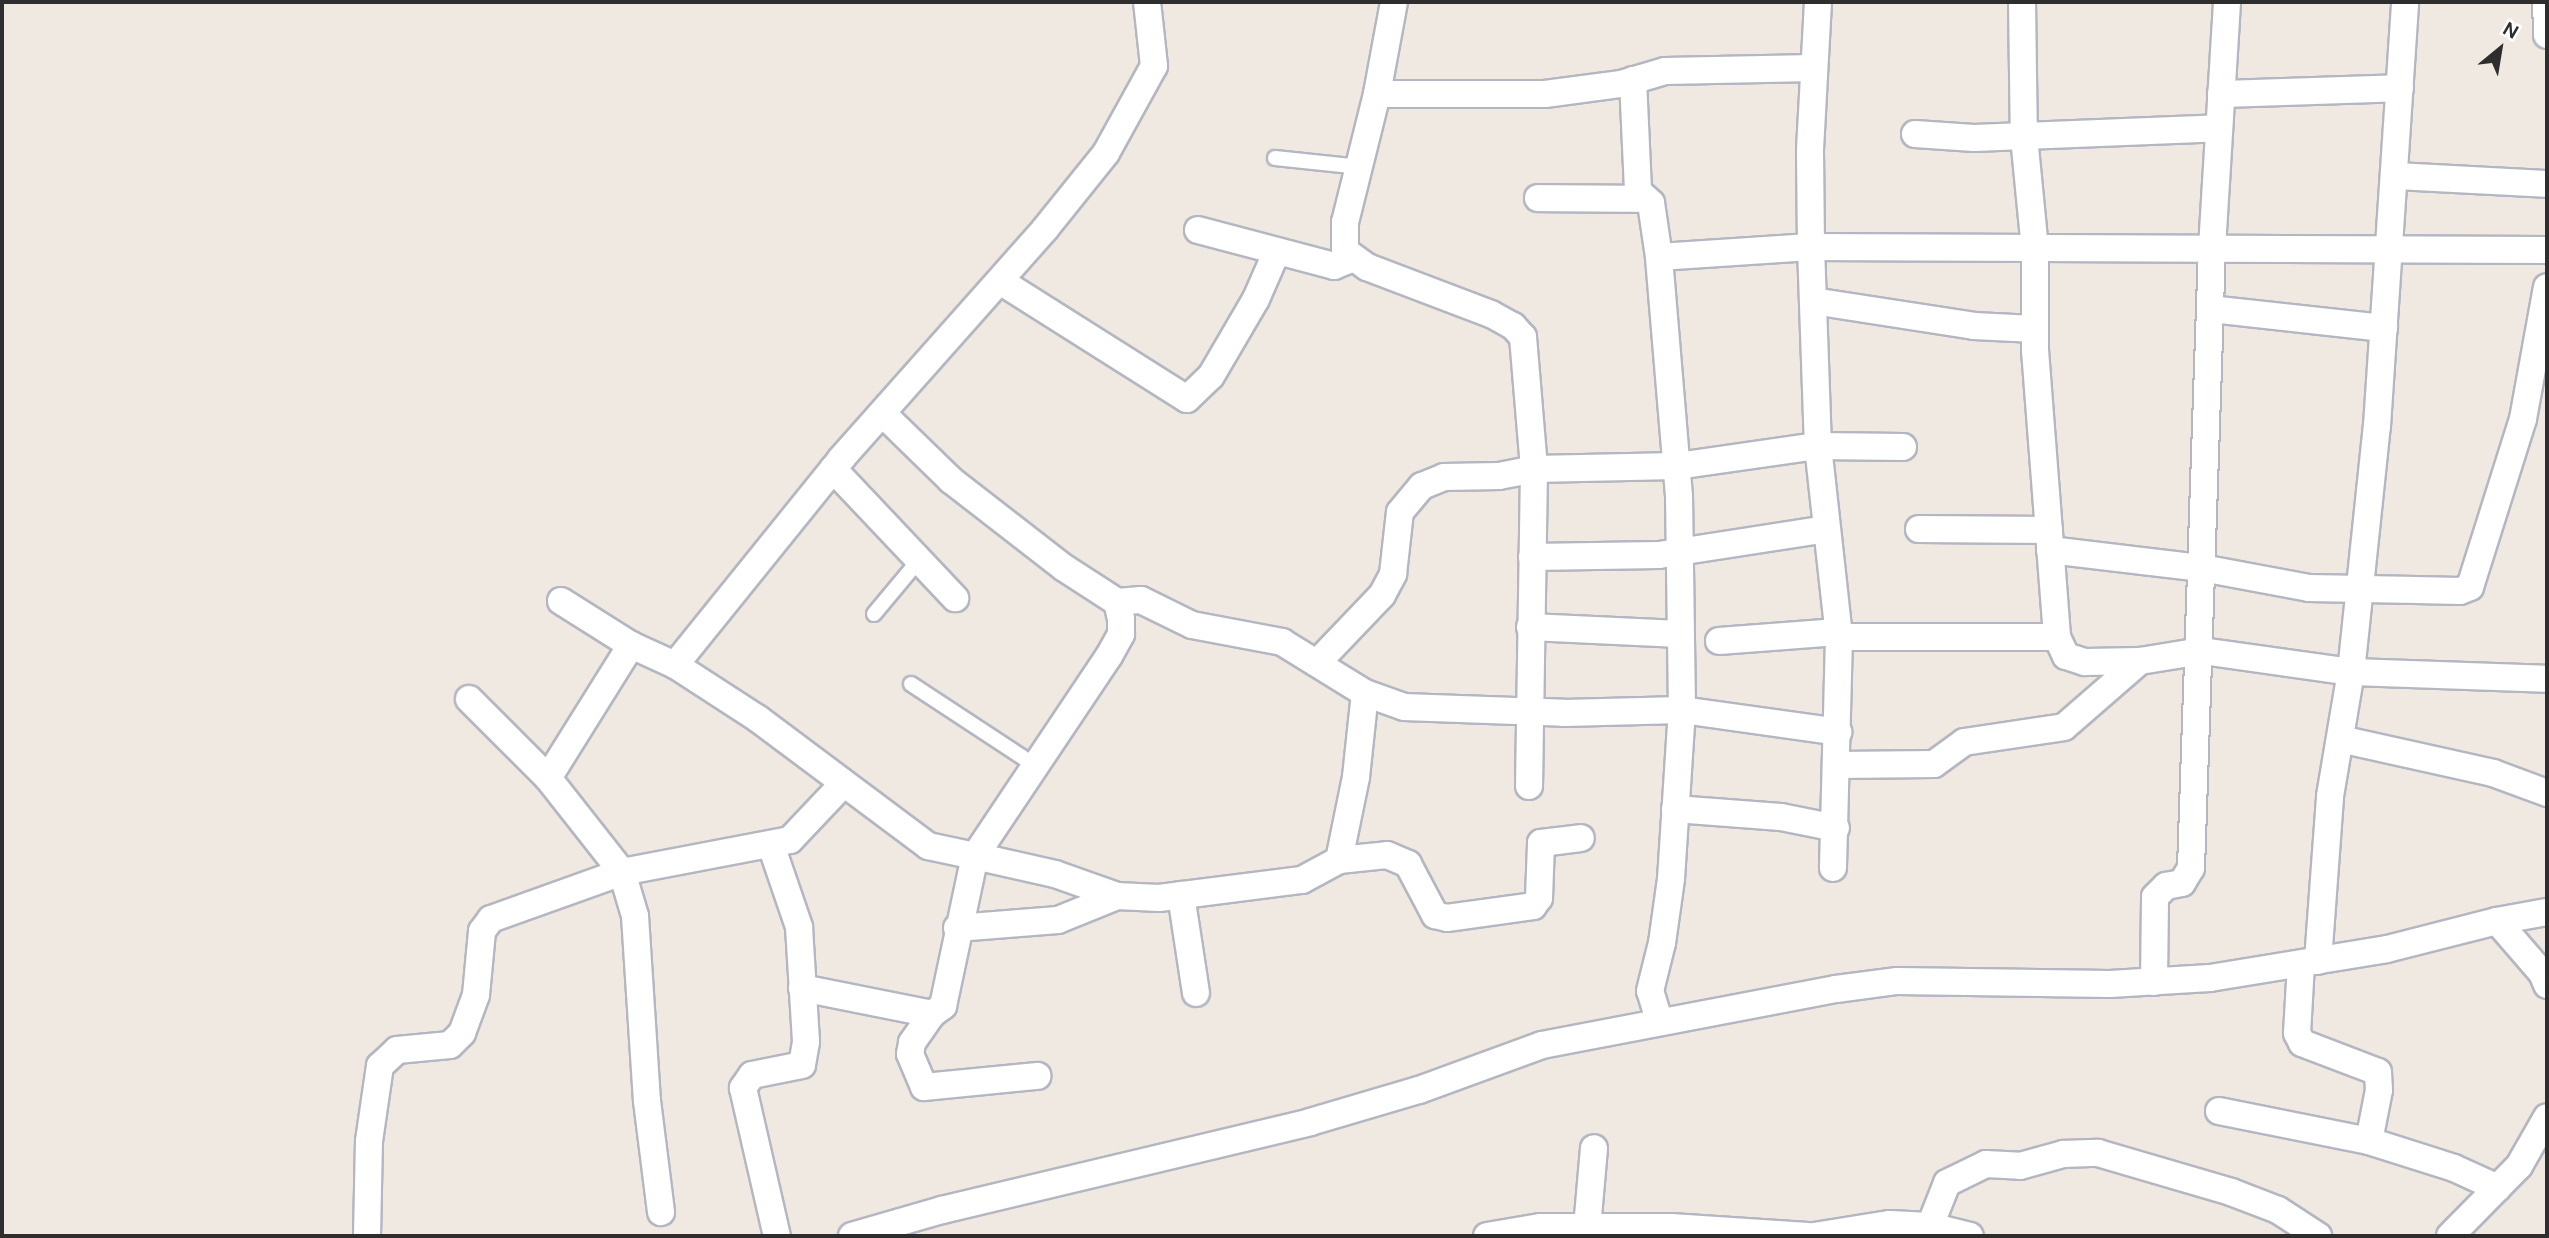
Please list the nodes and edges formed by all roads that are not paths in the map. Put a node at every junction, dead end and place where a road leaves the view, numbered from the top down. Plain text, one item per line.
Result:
1 (1147, 2) edge
2 (1394, 2) edge
3 (1818, 2) edge
4 (2022, 2) edge
5 (2227, 2) edge
6 (2405, 2) edge
7 (2546, 2) edge
8 (2547, 35) edge
9 (1814, 68) junction
10 (1633, 80) junction
11 (2400, 89) junction
12 (1377, 94) junction
13 (2221, 94) junction
14 (2220, 128) junction
15 (1915, 134) dead end
16 (2024, 137) junction
17 (1275, 158) dead end
18 (1360, 167) junction
19 (2395, 176) junction
20 (2547, 184) edge
21 (1538, 198) dead end
22 (1646, 199) junction
23 (1198, 230) dead end
24 (1811, 247) junction
25 (2212, 248) junction
26 (2390, 248) junction
27 (2035, 249) junction
28 (2547, 250) edge
29 (1277, 251) junction
30 (1659, 257) junction
31 (1351, 260) junction
32 (1000, 281) junction
33 (2547, 287) edge
34 (1813, 301) junction
35 (2211, 309) junction
36 (2384, 328) junction
37 (2035, 329) junction
38 (883, 413) junction
39 (2535, 422) edge
40 (1818, 446) junction
41 (1903, 447) dead end
42 (1677, 466) junction
43 (833, 469) junction
44 (1534, 469) junction
45 (1919, 528) dead end
46 (1826, 529) junction
47 (2050, 540) junction
48 (1678, 551) junction
49 (1532, 557) junction
50 (919, 559) junction
51 (2202, 568) junction
52 (2360, 588) junction
53 (955, 598) dead end
54 (561, 601) dead end
55 (1117, 602) junction
56 (874, 614) dead end
57 (1530, 627) junction
58 (1680, 634) junction
59 (1839, 635) junction
60 (2057, 637) junction
61 (1719, 641) dead end
62 (631, 645) junction
63 (2202, 651) junction
64 (2140, 661) junction
65 (1317, 663) junction
66 (675, 665) junction
67 (2351, 673) junction
68 (2547, 679) edge
69 (911, 684) dead end
70 (1366, 693) junction
71 (469, 699) dead end
72 (1682, 710) junction
73 (1527, 711) junction
74 (1838, 732) junction
75 (2340, 739) junction
76 (1838, 765) junction
77 (1036, 766) junction
78 (548, 778) junction
79 (841, 786) junction
80 (1529, 786) dead end
81 (2547, 793) edge
82 (1675, 809) junction
83 (1836, 828) junction
84 (1581, 838) dead end
85 (771, 845) junction
86 (975, 856) junction
87 (1339, 860) junction
88 (1833, 868) dead end
89 (622, 872) junction
90 (1181, 895) junction
91 (1118, 897) junction
92 (2547, 912) edge
93 (2497, 921) junction
94 (957, 928) junction
95 (2310, 962) junction
96 (2154, 982) junction
97 (2547, 985) edge
98 (802, 988) junction
99 (1196, 993) dead end
100 (932, 1014) junction
101 (1659, 1020) junction
102 (1037, 1076) dead end
103 (2219, 1111) dead end
104 (2547, 1117) edge
105 (2369, 1141) junction
106 (1594, 1147) dead end
107 (2498, 1188) junction
108 (661, 1212) dead end
109 (1930, 1226) junction
110 (1595, 1230) edge
111 (1722, 1233) edge
112 (367, 1236) edge
113 (777, 1236) edge
114 (852, 1236) edge
115 (1487, 1236) edge
116 (1808, 1236) edge
117 (1814, 1236) edge
118 (1970, 1236) edge
119 (2318, 1236) edge
120 (2450, 1236) edge

1 - 32 street
2 - 12 street
3 - 9 street
4 - 16 street
5 - 13 street
6 - 11 street
7 - 8 street
9 - 10 street
9 - 24 street
10 - 12 street
10 - 22 street
11 - 13 street
11 - 19 street
12 - 18 street
13 - 14 street
14 - 16 street
14 - 25 street
15 - 16 street
16 - 27 street
17 - 18 lane
18 - 31 street
19 - 20 street
19 - 26 street
21 - 22 street
22 - 30 street
23 - 29 street
24 - 27 street
24 - 30 street
24 - 34 street
25 - 26 street
25 - 27 street
25 - 35 street
26 - 28 street
26 - 36 street
27 - 37 street
29 - 31 street
29 - 32 street
30 - 42 street
31 - 44 street
32 - 38 street
33 - 39 street
34 - 37 street
34 - 40 street
35 - 36 street
35 - 51 street
36 - 52 street
37 - 47 street
38 - 43 street
38 - 55 street
39 - 52 street
40 - 41 street
40 - 42 street
40 - 46 street
42 - 44 street
42 - 48 street
43 - 50 street
43 - 66 street
44 - 49 street
44 - 65 street
45 - 47 street
46 - 48 street
46 - 59 street
47 - 51 street
47 - 60 street
48 - 49 street
48 - 58 street
49 - 57 street
50 - 53 street
50 - 56 lane
51 - 52 street
51 - 63 street
52 - 67 street
54 - 62 street
55 - 65 street
55 - 77 street
57 - 58 street
57 - 73 street
58 - 72 street
59 - 60 street
59 - 61 street
59 - 74 street
60 - 64 street
62 - 66 street
62 - 78 street
63 - 64 street
63 - 67 street
63 - 96 street
64 - 76 street
65 - 70 street
66 - 79 street
67 - 68 street
67 - 75 street
69 - 77 lane
70 - 73 street
70 - 87 street
71 - 78 street
72 - 73 street
72 - 74 street
72 - 82 street
73 - 80 street
74 - 76 street
75 - 81 street
75 - 95 street
76 - 83 street
77 - 86 street
78 - 89 street
79 - 85 street
79 - 86 street
82 - 83 street
82 - 101 street
83 - 88 street
84 - 87 street
85 - 89 street
85 - 98 street
86 - 91 street
86 - 94 street
87 - 90 street
89 - 108 street
89 - 112 street
90 - 91 street
90 - 99 street
91 - 94 street
92 - 93 street
93 - 95 street
93 - 97 street
94 - 100 street
95 - 96 street
95 - 105 street
96 - 101 street
98 - 100 street
98 - 113 street
100 - 102 street
101 - 114 street
103 - 105 street
104 - 107 street
105 - 107 street
106 - 110 street
107 - 120 street
109 - 117 street
109 - 118 street
109 - 119 street
110 - 111 street
110 - 115 street
111 - 116 street

